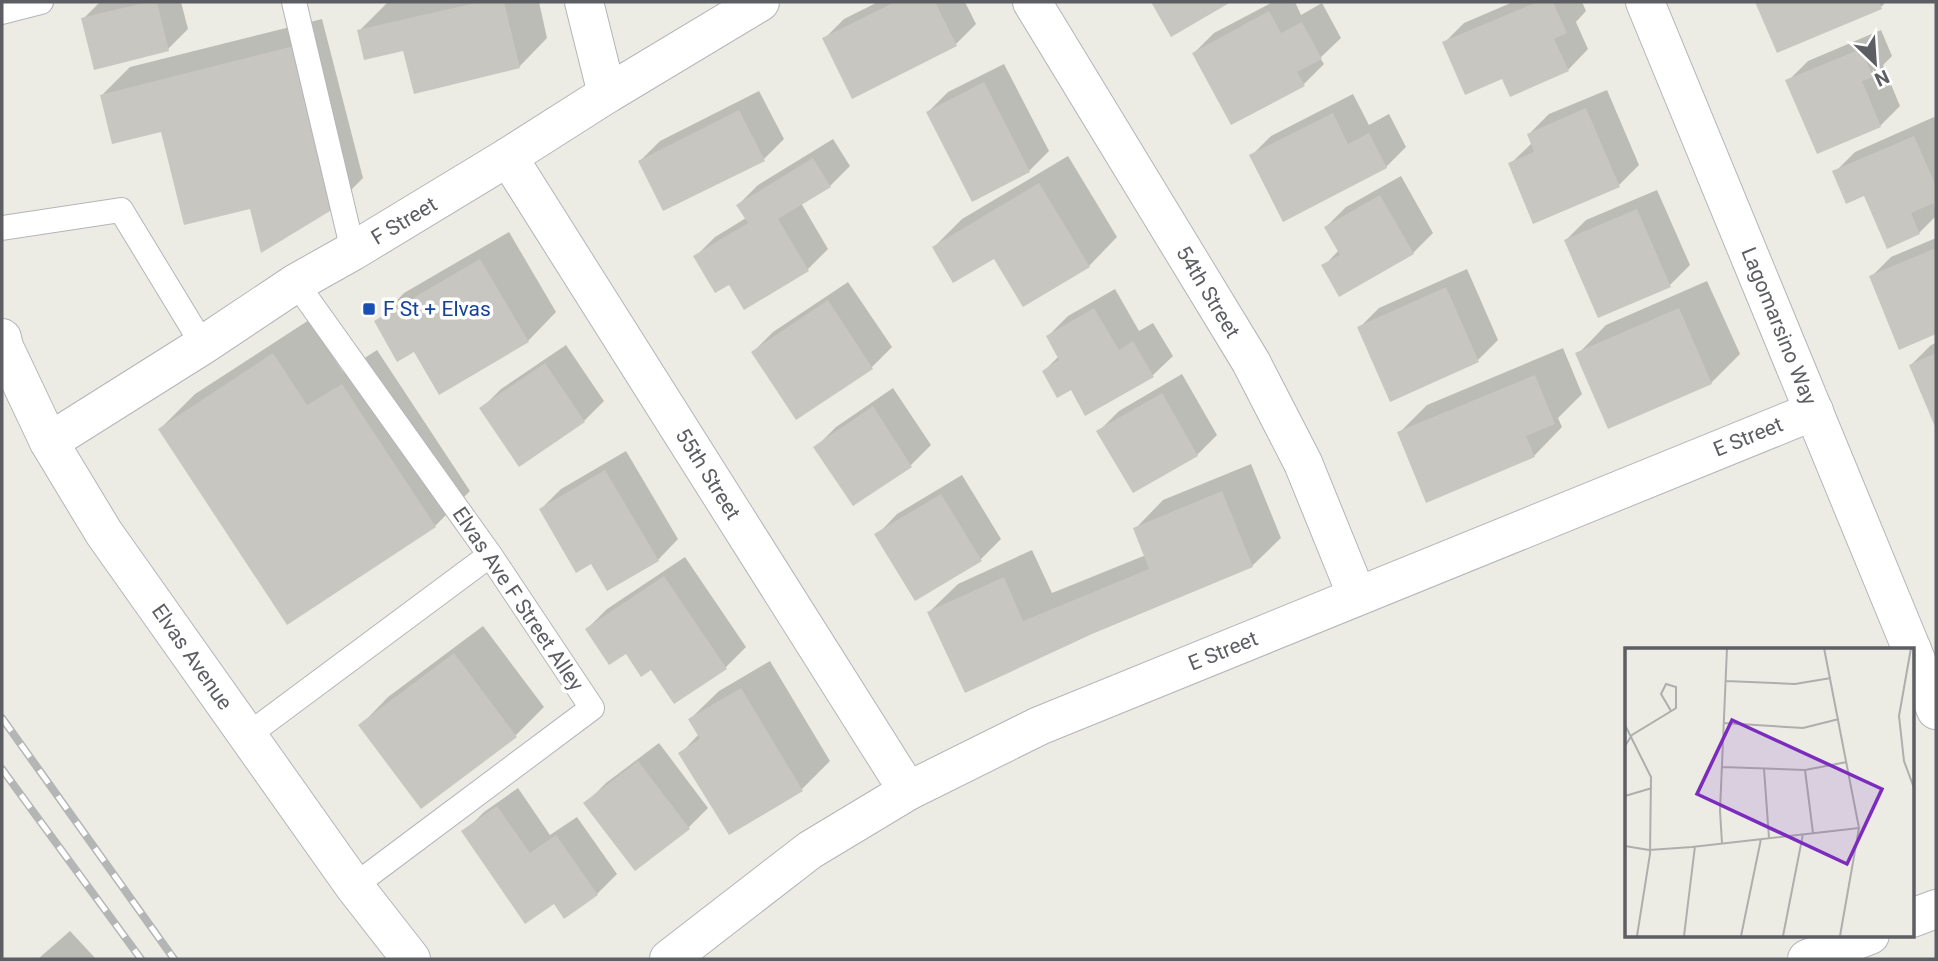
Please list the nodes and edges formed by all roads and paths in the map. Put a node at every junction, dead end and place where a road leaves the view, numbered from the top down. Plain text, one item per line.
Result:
1 (41, 2) edge
2 (294, 2) edge
3 (584, 2) edge
4 (760, 2) edge
5 (1032, 2) edge
6 (1645, 2) edge
7 (2, 12) edge
8 (607, 94) junction
9 (508, 157) junction
10 (2, 228) edge
11 (353, 251) junction
12 (296, 283) junction
13 (2, 338) edge
14 (203, 345) junction
15 (1814, 411) junction
16 (49, 442) junction
17 (490, 555) junction
18 (1357, 596) junction
19 (1911, 648) edge
20 (1913, 652) edge
21 (1936, 710) edge
22 (248, 735) junction
23 (908, 791) junction
24 (354, 886) junction
25 (1936, 909) edge
26 (1913, 918) edge
27 (1867, 936) edge
28 (411, 959) edge
29 (669, 959) edge
30 (1807, 959) edge

1 - 7 lane
2 - 11 lane
3 - 8 street
4 - 8 street, F Street
5 - 18 street, 54th Street
6 - 15 street, Lagomarsino Way
8 - 9 street, F Street
9 - 11 street, F Street
9 - 23 street, 55th Street
10 - 14 lane
11 - 12 street, F Street
12 - 14 street, F Street
12 - 17 lane, Elvas Ave F Street Alley
13 - 16 street, Elvas Avenue
14 - 16 street, F Street
15 - 18 street, E Street
15 - 19 street, Lagomarsino Way
16 - 22 street, Elvas Avenue
17 - 22 lane
17 - 24 lane, Elvas Ave F Street Alley
18 - 23 street, E Street
20 - 21 street, Lagomarsino Way
22 - 24 street, Elvas Avenue
23 - 29 street, E Street
24 - 28 street, Elvas Avenue
25 - 26 street
27 - 30 street

